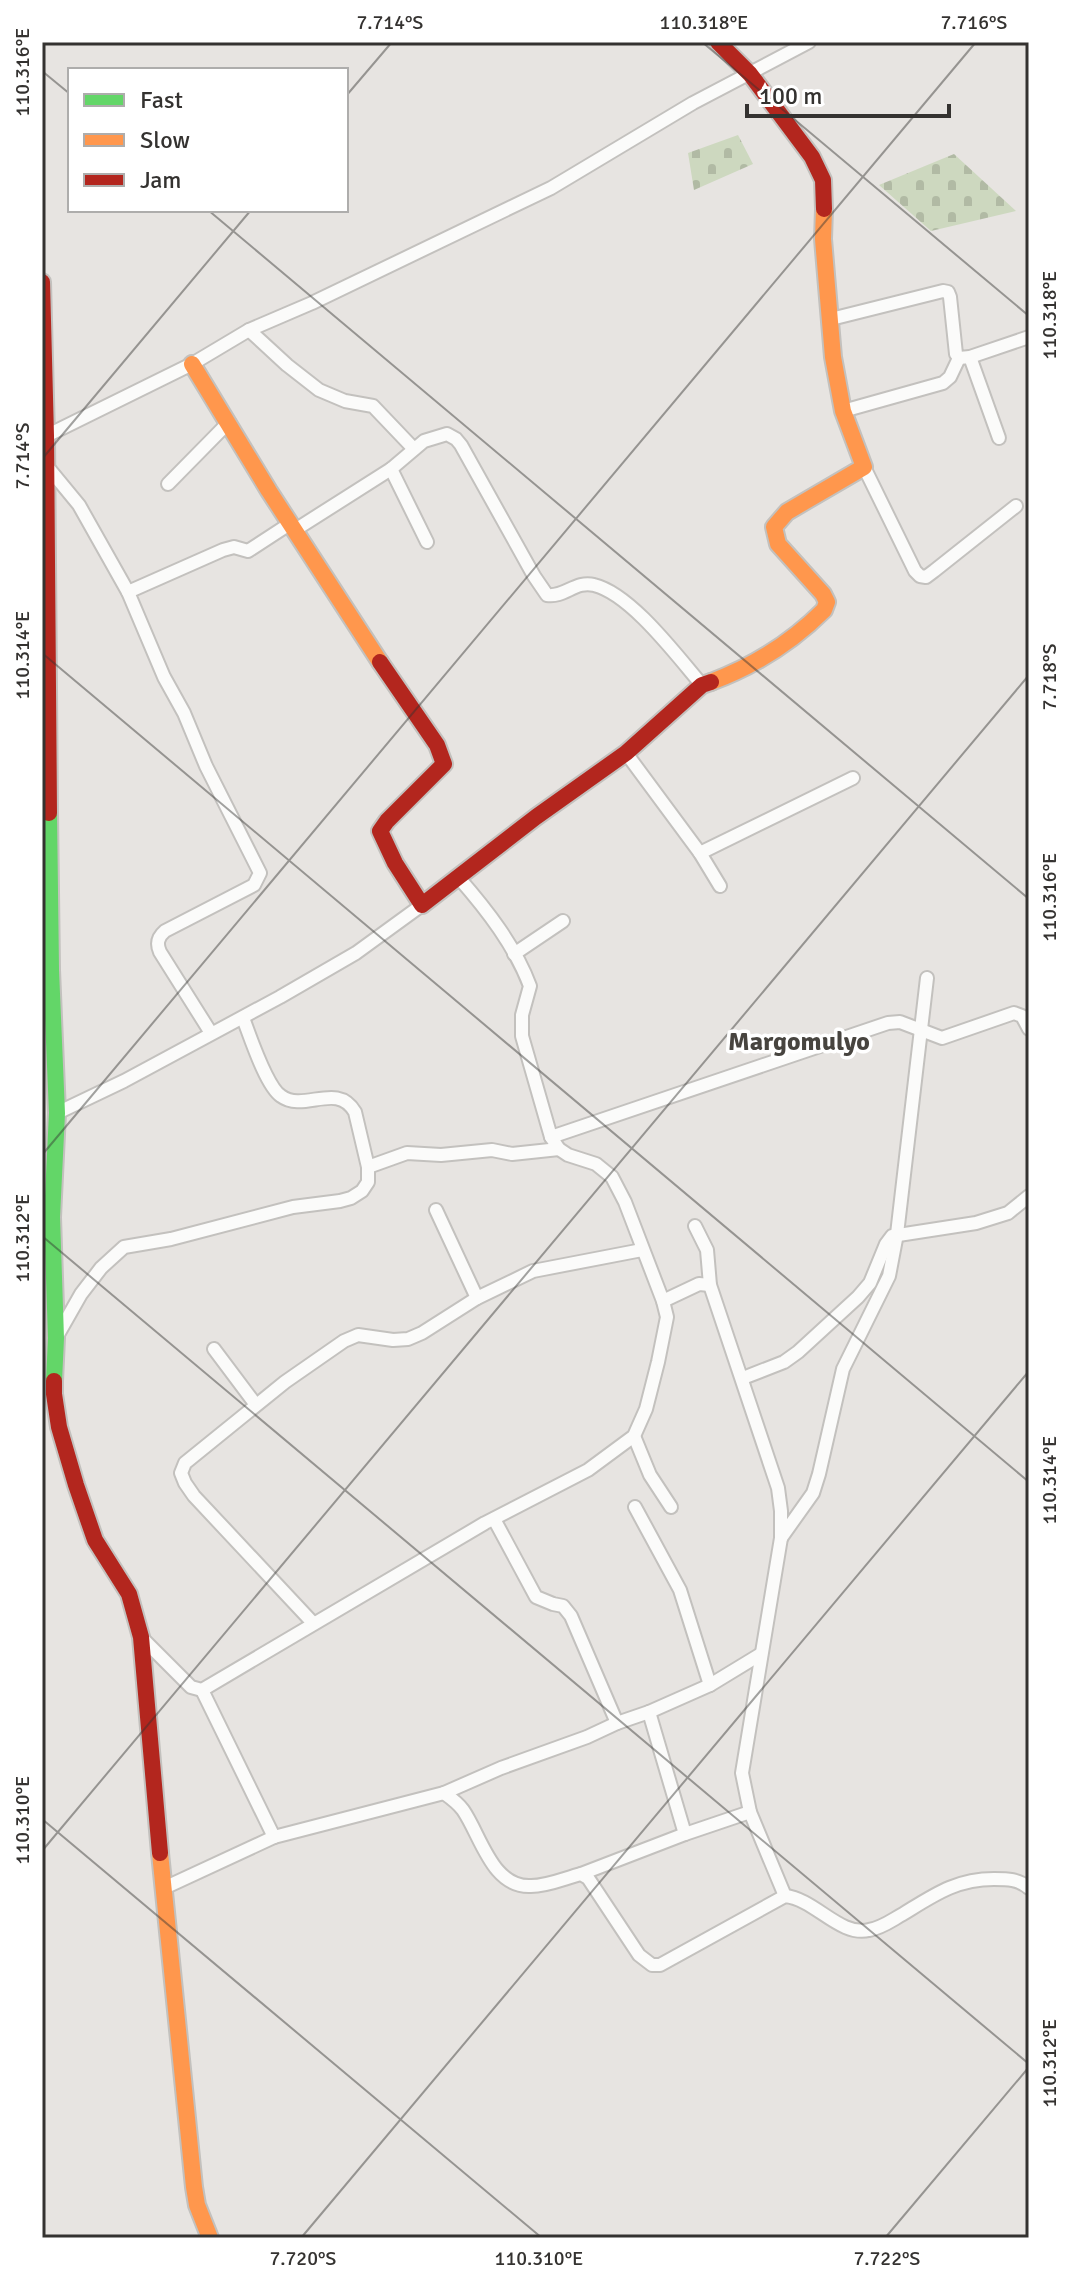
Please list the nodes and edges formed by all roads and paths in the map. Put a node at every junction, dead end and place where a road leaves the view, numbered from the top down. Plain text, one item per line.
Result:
1 (718, 42) edge
2 (809, 42) edge
3 (750, 74) junction
4 (42, 282) edge
5 (831, 319) junction
6 (249, 330) junction
7 (1029, 337) edge
8 (964, 358) junction
9 (192, 364) junction
10 (843, 411) junction
11 (229, 422) junction
12 (46, 436) junction
13 (999, 438) dead end
14 (414, 449) junction
15 (46, 465) junction
16 (864, 467) junction
17 (391, 469) junction
18 (168, 484) dead end
19 (1016, 506) dead end
20 (293, 526) junction
21 (427, 542) dead end
22 (128, 592) junction
23 (702, 685) junction
24 (626, 753) junction
25 (853, 778) dead end
26 (700, 853) junction
27 (459, 878) junction
28 (720, 886) dead end
29 (422, 905) junction
30 (563, 921) dead end
31 (514, 954) junction
32 (927, 978) dead end
33 (243, 1018) junction
34 (1029, 1029) edge
35 (920, 1030) junction
36 (211, 1033) junction
37 (57, 1113) junction
38 (551, 1137) junction
39 (559, 1149) junction
40 (368, 1167) junction
41 (1029, 1196) edge
42 (436, 1210) dead end
43 (695, 1226) dead end
44 (897, 1234) junction
45 (642, 1250) junction
46 (710, 1285) junction
47 (477, 1298) junction
48 (663, 1301) junction
49 (56, 1338) junction
50 (214, 1349) dead end
51 (743, 1378) junction
52 (256, 1405) junction
53 (634, 1436) junction
54 (635, 1507) dead end
55 (671, 1507) dead end
56 (494, 1519) junction
57 (781, 1538) junction
58 (313, 1623) junction
59 (141, 1637) junction
60 (761, 1654) junction
61 (710, 1685) junction
62 (202, 1690) junction
63 (649, 1712) junction
64 (617, 1723) junction
65 (444, 1793) junction
66 (750, 1812) junction
67 (685, 1834) junction
68 (274, 1837) junction
69 (581, 1874) junction
70 (164, 1888) junction
71 (1029, 1888) edge
72 (785, 1896) junction
73 (210, 2238) edge

1 - 3 street
2 - 3 street
3 - 5 street
3 - 6 street
4 - 12 street
5 - 8 street
5 - 10 street
6 - 9 street
6 - 14 street
7 - 8 street
8 - 10 street
8 - 13 street
9 - 11 street
9 - 12 street
10 - 16 street
11 - 18 street
11 - 20 street
12 - 15 street
14 - 17 street
14 - 23 street
15 - 22 street
15 - 37 street
16 - 19 street
16 - 23 street
17 - 20 street
17 - 21 street
20 - 22 street
20 - 29 street
22 - 36 street
23 - 24 street
24 - 26 street
24 - 27 street
25 - 26 street
26 - 28 street
27 - 29 street
27 - 31 street
29 - 33 street
30 - 31 street
31 - 38 street
32 - 35 street
33 - 36 street
33 - 40 street
34 - 35 street
35 - 38 street
35 - 44 street
36 - 37 street
37 - 49 street
38 - 39 street
39 - 40 street
39 - 45 street
40 - 49 street
41 - 44 street
42 - 47 street
43 - 46 street
44 - 51 street
44 - 57 street
45 - 47 street
45 - 48 street
46 - 48 street
46 - 51 street
47 - 52 street
48 - 53 street
49 - 59 street
50 - 52 street
51 - 57 street
52 - 58 street
53 - 55 street
53 - 56 street
54 - 61 street
56 - 58 street
56 - 64 street
57 - 60 street
58 - 62 street
59 - 62 street
59 - 70 street
60 - 61 street
60 - 66 street
61 - 63 street
62 - 68 street
63 - 64 street
63 - 67 street
64 - 65 street
65 - 68 street
65 - 69 street
66 - 67 street
66 - 72 street
67 - 69 street
68 - 70 street
69 - 72 street
70 - 73 street
71 - 72 street

